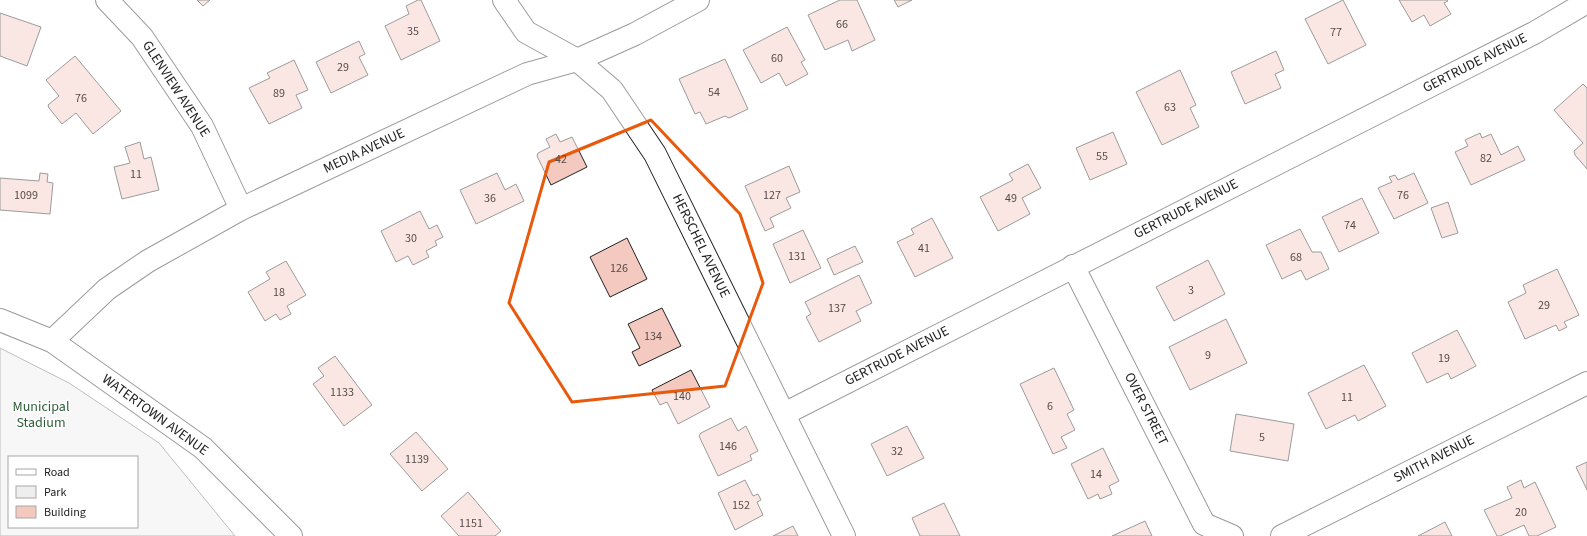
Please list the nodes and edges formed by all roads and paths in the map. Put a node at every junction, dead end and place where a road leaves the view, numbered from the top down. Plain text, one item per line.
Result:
1 (107, 0) edge
2 (504, 0) edge
3 (698, 0) edge
4 (1586, 2) edge
5 (577, 60) junction
6 (241, 209) junction
7 (1073, 266) junction
8 (0, 320) edge
9 (52, 341) junction
10 (1587, 383) edge
11 (784, 414) junction
12 (292, 536) edge
13 (844, 536) edge
14 (1232, 536) edge
15 (1282, 536) edge

1 - 6 street, GLENVIEW AVENUE
2 - 5 street, HERSCHEL AVENUE
3 - 5 street, MEDIA AVENUE
4 - 7 street, GERTRUDE AVENUE
5 - 6 street, MEDIA AVENUE
5 - 11 street, HERSCHEL AVENUE
6 - 9 street, MEDIA AVENUE
7 - 11 street, GERTRUDE AVENUE
7 - 14 street, OVER STREET
8 - 9 street, WATERTOWN AVENUE
9 - 12 street, WATERTOWN AVENUE
10 - 15 street, SMITH AVENUE
11 - 13 street, HERSCHEL AVENUE

